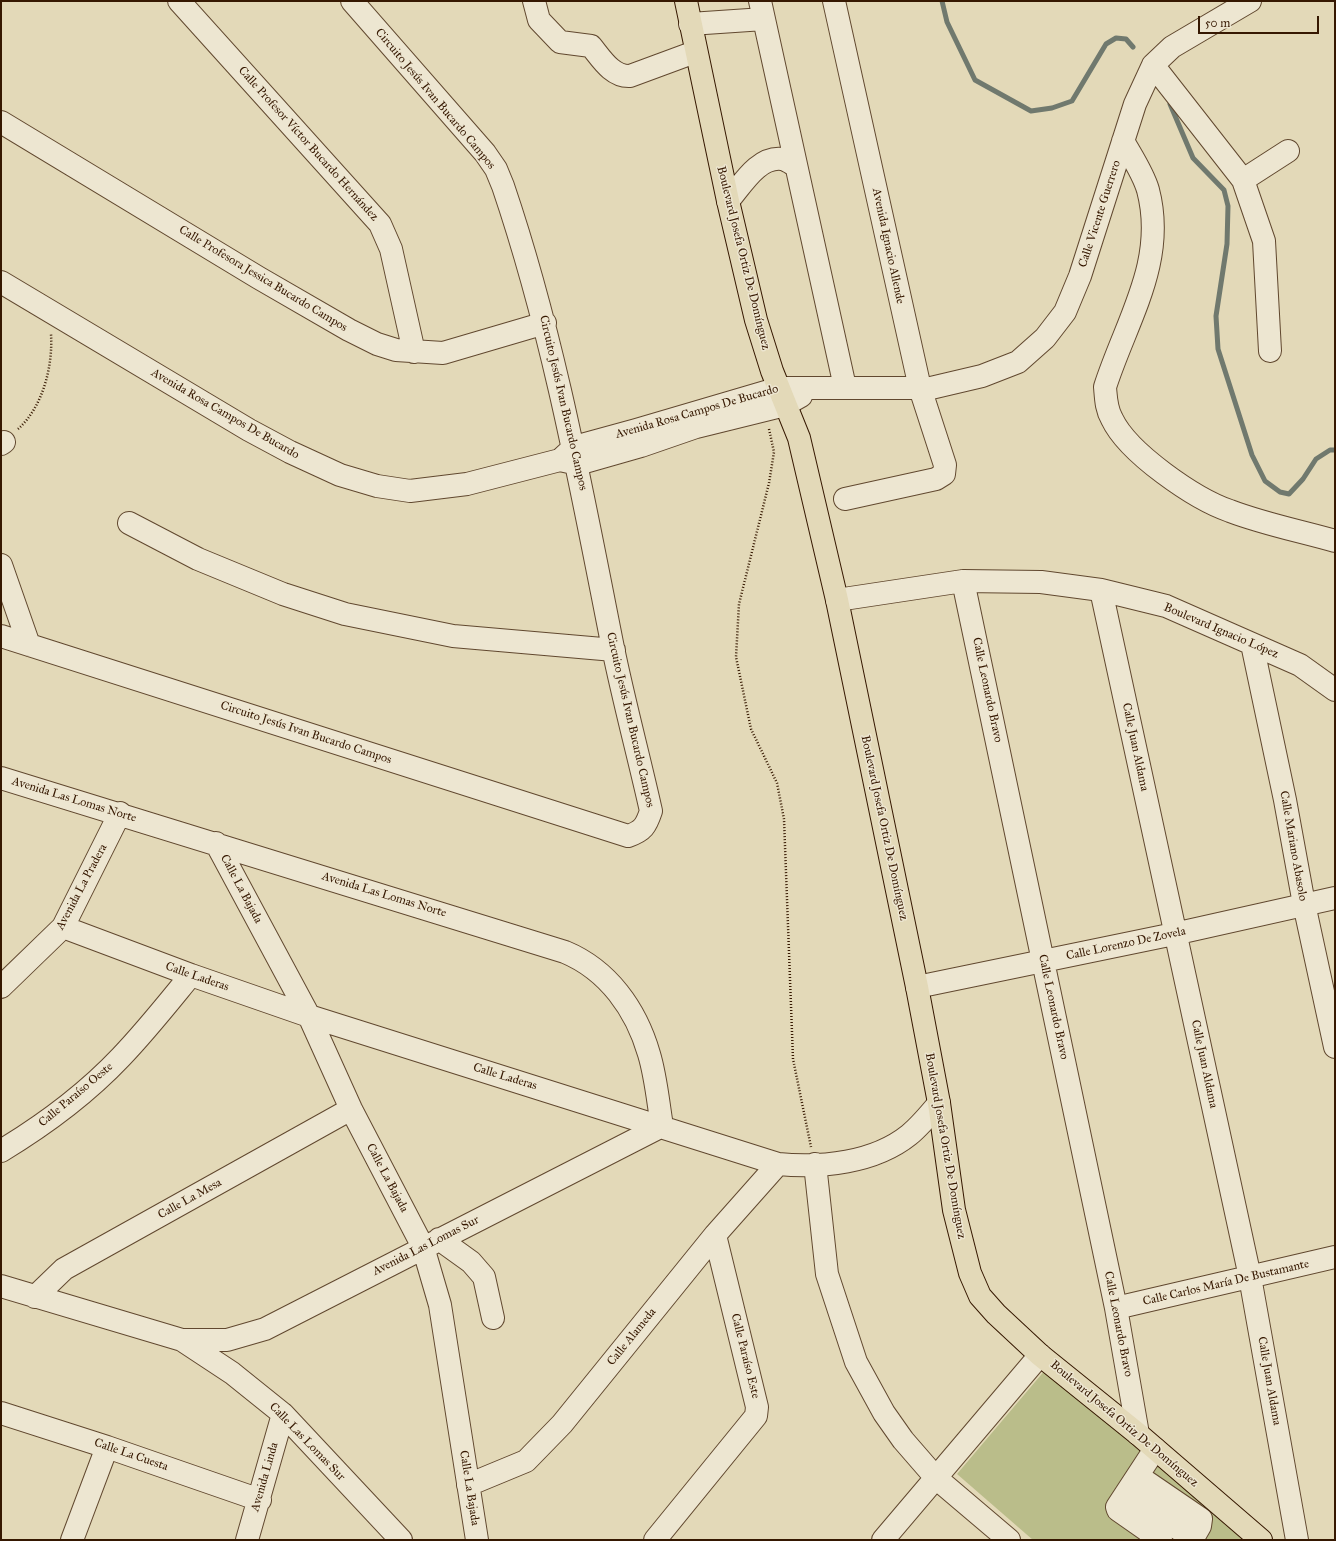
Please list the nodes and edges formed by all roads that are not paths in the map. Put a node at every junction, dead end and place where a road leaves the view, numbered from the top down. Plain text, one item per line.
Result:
1 (180, 1) edge
2 (352, 1) edge
3 (534, 1) edge
4 (686, 1) edge
5 (834, 1) edge
6 (1250, 1) edge
7 (762, 10) edge
8 (690, 24) junction
9 (695, 52) junction
10 (1153, 65) junction
11 (1, 122) edge
12 (1123, 141) junction
13 (1288, 151) dead end
14 (796, 166) junction
15 (1243, 180) junction
16 (728, 201) junction
17 (1, 282) edge
18 (545, 323) junction
19 (1270, 350) dead end
20 (414, 352) junction
21 (845, 387) junction
22 (920, 388) junction
23 (776, 401) junction
24 (570, 457) junction
25 (846, 499) dead end
26 (129, 523) dead end
27 (1335, 541) edge
28 (1, 565) edge
29 (963, 581) junction
30 (1101, 590) junction
31 (837, 600) junction
32 (1, 636) edge
33 (1252, 644) junction
34 (29, 645) junction
35 (614, 650) junction
36 (1335, 690) edge
37 (1, 778) edge
38 (120, 813) junction
39 (216, 843) junction
40 (1335, 898) edge
41 (1304, 904) junction
42 (63, 927) junction
43 (1174, 934) junction
44 (1043, 962) junction
45 (191, 975) junction
46 (1, 987) edge
47 (917, 987) junction
48 (309, 1016) junction
49 (1335, 1047) edge
50 (939, 1103) junction
51 (351, 1109) junction
52 (662, 1126) junction
53 (1, 1151) edge
54 (778, 1164) junction
55 (815, 1164) junction
56 (715, 1235) junction
57 (431, 1243) junction
58 (1335, 1257) edge
59 (1250, 1277) junction
60 (1, 1286) edge
61 (35, 1297) junction
62 (1116, 1308) junction
63 (492, 1318) dead end
64 (182, 1340) junction
65 (1040, 1355) junction
66 (1, 1413) edge
67 (283, 1414) junction
68 (1138, 1434) junction
69 (107, 1447) junction
70 (1155, 1449) junction
71 (936, 1478) junction
72 (468, 1485) junction
73 (1132, 1485) junction
74 (260, 1500) junction
75 (394, 1537) edge
76 (72, 1540) edge
77 (247, 1540) edge
78 (477, 1540) edge
79 (655, 1540) edge
80 (883, 1540) edge
81 (1009, 1540) edge
82 (1161, 1540) edge
83 (1192, 1540) edge
84 (1261, 1540) edge
85 (1297, 1540) edge

1 - 20 street, Calle Profesor Víctor Bucardo Hernández
2 - 18 street, Circuito Jesús Ivan Bucardo Campos
3 - 9 street
4 - 8 main road, Boulevard Josefa Ortiz De Domínguez
5 - 22 street, Avenida Ignacio Allende
6 - 10 street, Calle Vicente Guerrero
7 - 8 street
7 - 14 street
8 - 9 main road, Boulevard Josefa Ortiz De Domínguez
9 - 16 main road, Boulevard Josefa Ortiz De Domínguez
10 - 12 street, Calle Vicente Guerrero
10 - 15 street
11 - 20 street, Calle Profesora Jessica Bucardo Campos
12 - 22 street, Calle Vicente Guerrero
12 - 27 street
13 - 15 street
14 - 16 street
14 - 21 street
15 - 19 street
16 - 23 main road, Boulevard Josefa Ortiz De Domínguez
17 - 24 street, Avenida Rosa Campos De Bucardo
18 - 20 street, Calle Profesora Jessica Bucardo Campos
18 - 24 street, Circuito Jesús Ivan Bucardo Campos
21 - 22 street
21 - 23 street, Avenida Rosa Campos De Bucardo
22 - 25 street, Avenida Ignacio Allende
23 - 24 street, Avenida Rosa Campos De Bucardo
23 - 31 main road, Boulevard Josefa Ortiz De Domínguez
24 - 35 street, Circuito Jesús Ivan Bucardo Campos
26 - 35 street
28 - 34 street
29 - 30 street, Boulevard Ignacio López
29 - 31 street, Boulevard Ignacio López
29 - 44 street, Calle Leonardo Bravo
30 - 33 street, Boulevard Ignacio López
30 - 43 street, Calle Juan Aldama
31 - 47 main road, Boulevard Josefa Ortiz De Domínguez
32 - 34 street, Circuito Jesús Ivan Bucardo Campos
33 - 36 street, Boulevard Ignacio López
33 - 41 street, Calle Mariano Abasolo
34 - 35 street, Circuito Jesús Ivan Bucardo Campos
37 - 38 street, Avenida Las Lomas Norte
38 - 39 street, Avenida Las Lomas Norte
38 - 42 street, Avenida La Pradera
39 - 48 street, Calle La Bajada
39 - 52 street, Avenida Las Lomas Norte
40 - 41 street, Calle Lorenzo De Zovela
41 - 43 street, Calle Lorenzo De Zovela
41 - 49 street, Calle Mariano Abasolo
42 - 45 street, Calle Laderas
42 - 46 street, Avenida La Pradera
43 - 44 street, Calle Lorenzo De Zovela
43 - 59 street, Calle Juan Aldama
44 - 47 street, Calle Lorenzo De Zovela
44 - 62 street, Calle Leonardo Bravo
45 - 48 street, Calle Laderas
45 - 53 street, Calle Paraíso Oeste
47 - 50 main road, Boulevard Josefa Ortiz De Domínguez
48 - 51 street, Calle La Bajada
48 - 52 street, Calle Laderas
50 - 55 street, Calle Laderas
50 - 65 main road, Boulevard Josefa Ortiz De Domínguez
51 - 57 street, Calle La Bajada
51 - 61 street, Calle La Mesa
52 - 54 street, Calle Laderas
52 - 57 street, Avenida Las Lomas Sur
54 - 55 street, Calle Laderas
54 - 56 street, Calle Alameda
55 - 71 street
56 - 72 street, Calle Alameda
56 - 79 street, Calle Paraíso Este
57 - 63 street
57 - 64 street, Avenida Las Lomas Sur
57 - 72 street, Calle La Bajada
58 - 59 street, Calle Carlos María De Bustamante
59 - 62 street, Calle Carlos María De Bustamante
59 - 85 street, Calle Juan Aldama
60 - 61 street, Calle Las Lomas Sur
61 - 64 street, Calle Las Lomas Sur
62 - 68 street, Calle Leonardo Bravo
64 - 67 street, Calle Las Lomas Sur
65 - 68 main road, Boulevard Josefa Ortiz De Domínguez
65 - 71 street
66 - 69 street, Calle La Cuesta
67 - 74 street, Avenida Linda
67 - 75 street, Calle Las Lomas Sur
68 - 70 main road, Boulevard Josefa Ortiz De Domínguez
69 - 74 street, Calle La Cuesta
69 - 76 street
70 - 73 street
70 - 84 main road, Boulevard Josefa Ortiz De Domínguez
71 - 80 street
71 - 81 street
72 - 78 street, Calle La Bajada
73 - 82 street
73 - 83 street
74 - 77 street, Avenida Linda

